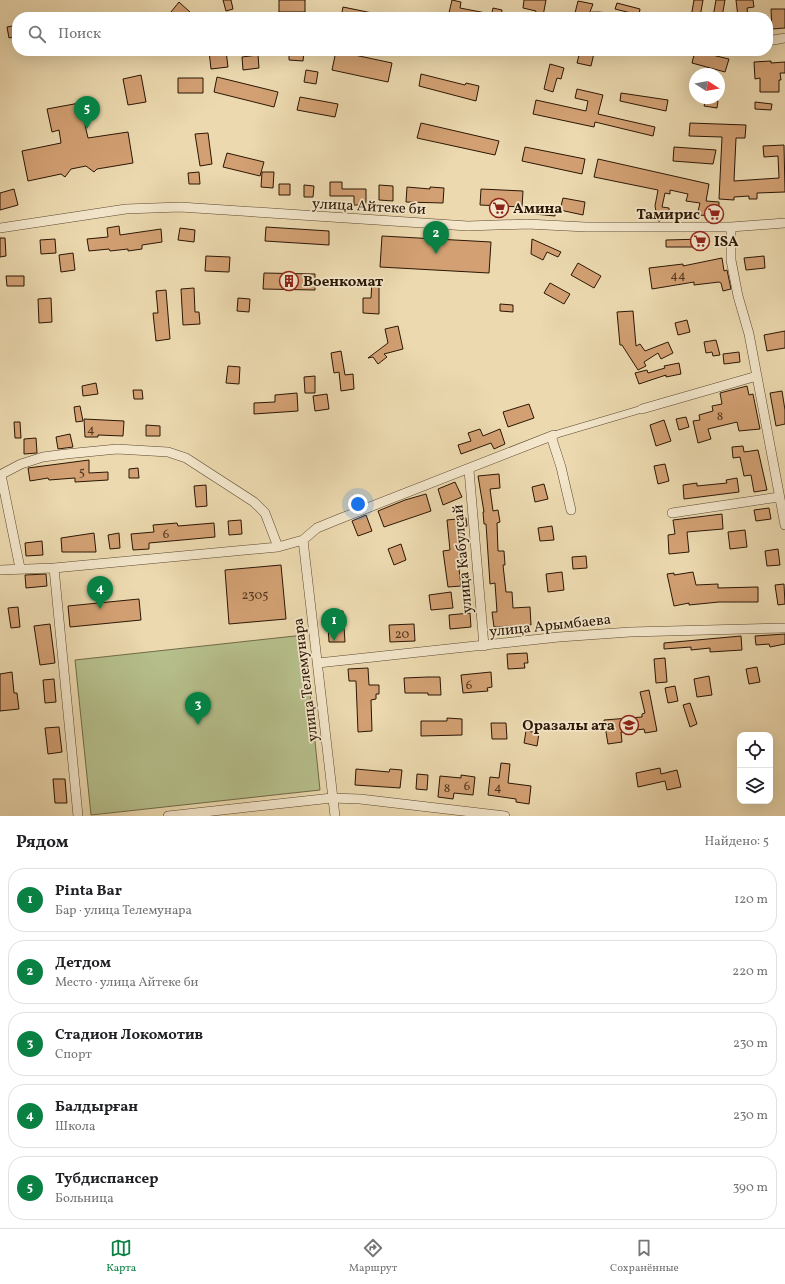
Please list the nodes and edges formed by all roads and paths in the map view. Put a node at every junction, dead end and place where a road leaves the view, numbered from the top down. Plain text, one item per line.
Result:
1 (785, 38) edge
2 (773, 40) edge
3 (785, 223) edge
4 (731, 227) junction
5 (0, 228) edge
6 (757, 376) junction
7 (642, 409) joint
8 (552, 436) junction
9 (469, 470) junction
10 (1, 475) edge
11 (780, 497) junction
12 (571, 510) dead end
13 (672, 513) dead end
14 (785, 525) edge
15 (303, 540) junction
16 (278, 547) junction
17 (20, 568) junction
18 (54, 568) junction
19 (0, 570) edge
20 (785, 628) edge
21 (484, 646) junction
22 (318, 663) junction
23 (332, 798) junction
24 (78, 816) edge
25 (168, 816) edge
26 (335, 816) edge
27 (505, 816) edge

1 - 2 street
3 - 4 street, улица Айтеке би
4 - 5 street, улица Айтеке би
4 - 6 street
6 - 7 street
6 - 11 street
7 - 8 street
8 - 9 street
8 - 12 street
9 - 15 street
9 - 21 street, улица Кабулсай
10 - 16 street
10 - 17 street
11 - 13 street
11 - 14 street
15 - 16 street
15 - 22 street, улица Телемунара
16 - 18 street
17 - 18 street
17 - 19 street
18 - 24 street
20 - 21 street, улица Арымбаева
21 - 22 street, улица Арымбаева
22 - 23 street, улица Телемунара
23 - 25 street
23 - 26 street, улица Телемунара
23 - 27 street

